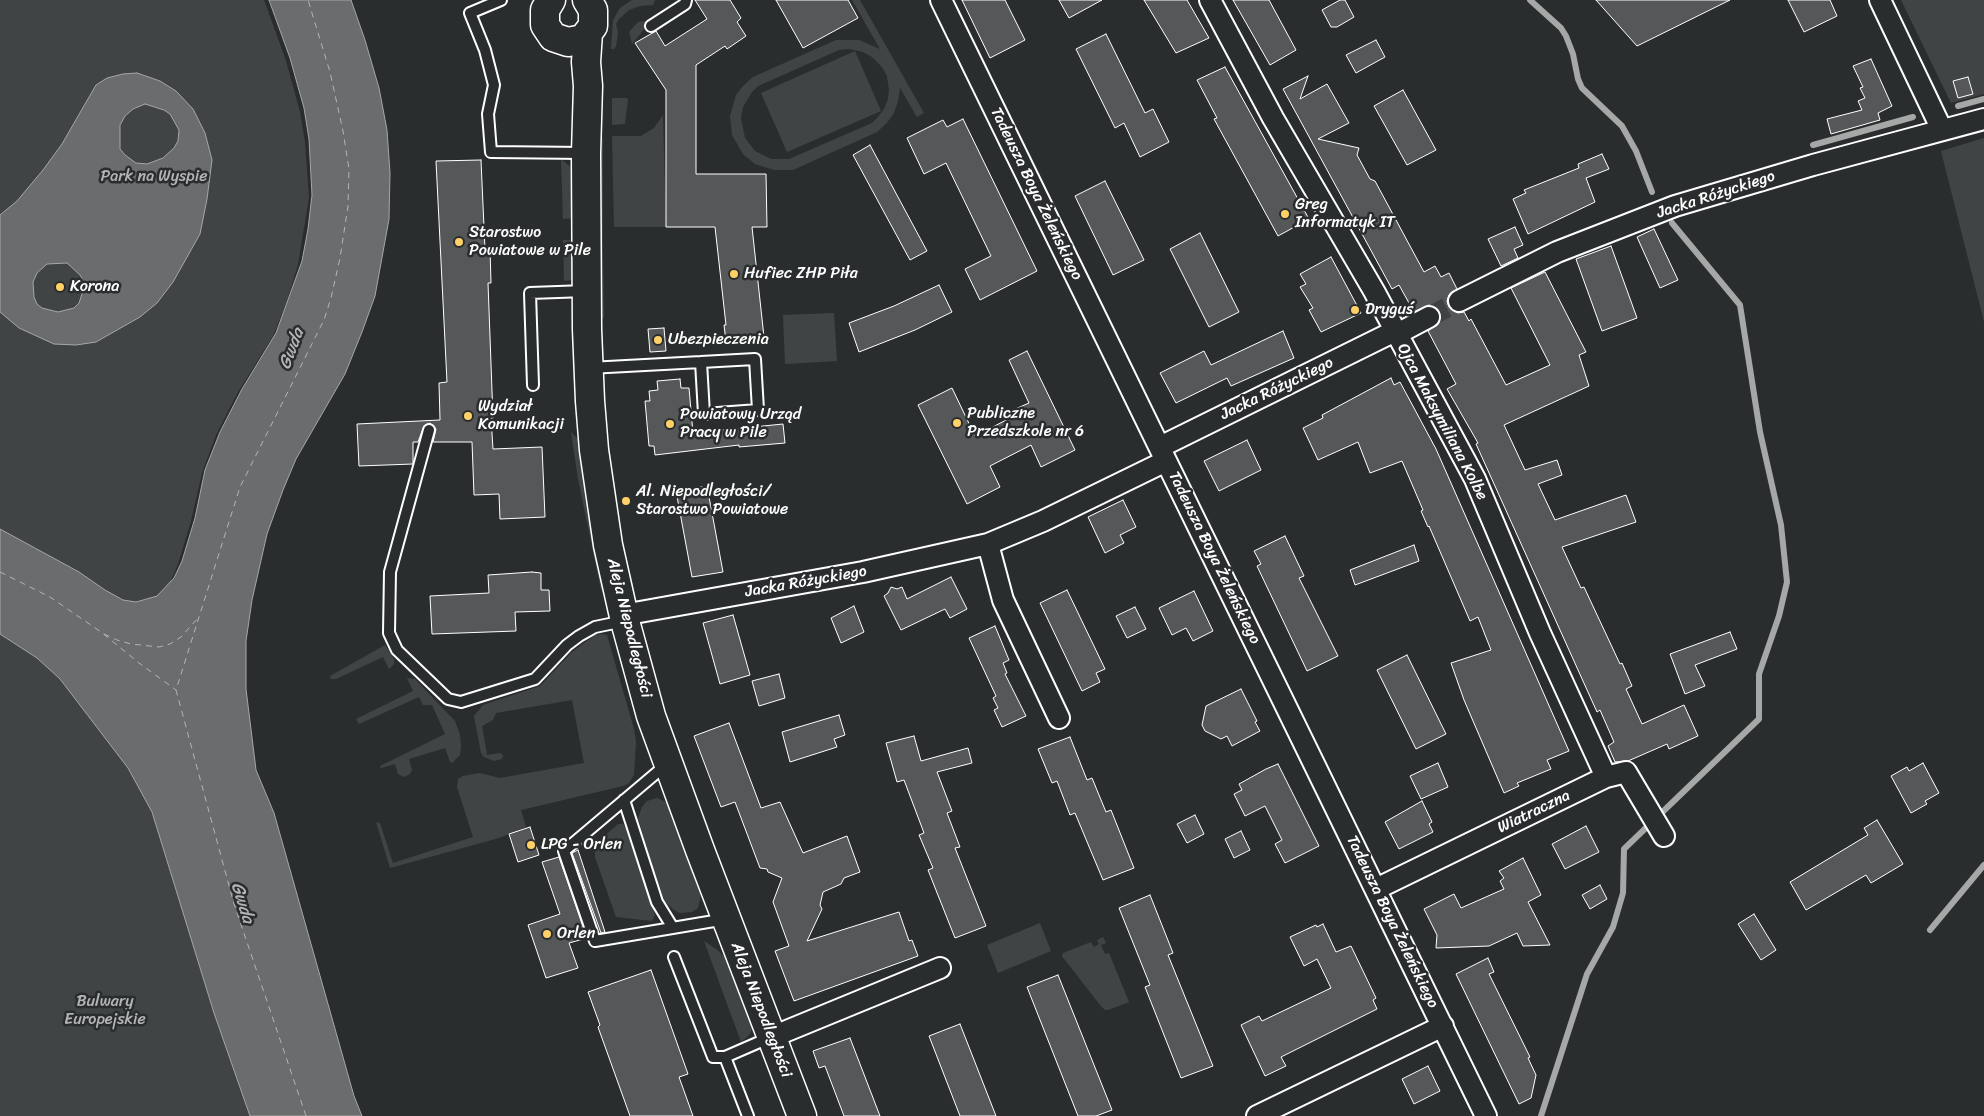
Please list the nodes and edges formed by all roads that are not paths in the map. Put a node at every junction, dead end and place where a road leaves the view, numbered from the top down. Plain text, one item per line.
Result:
1 (499, 0) edge
2 (686, 0) edge
3 (941, 0) edge
4 (1210, 0) edge
5 (1880, 0) edge
6 (545, 3) edge
7 (591, 11) edge
8 (651, 26) dead end
9 (560, 41) junction
10 (586, 114) junction
11 (1984, 119) edge
12 (1942, 130) junction
13 (586, 153) junction
14 (587, 291) junction
15 (1459, 302) tunnel mouth
16 (1429, 317) tunnel mouth
17 (1396, 333) junction
18 (701, 362) junction
19 (588, 368) junction
20 (533, 385) dead end
21 (429, 430) dead end
22 (1163, 454) junction
23 (988, 544) junction
24 (624, 618) junction
25 (1059, 718) dead end
26 (667, 763) junction
27 (1606, 777) junction
28 (624, 800) junction
29 (1664, 836) dead end
30 (1376, 889) junction
31 (727, 919) junction
32 (673, 928) junction
33 (674, 957) dead end
34 (940, 968) dead end
35 (1443, 1026) junction
36 (772, 1036) junction
37 (726, 1057) junction
38 (748, 1116) edge
39 (802, 1116) edge
40 (1256, 1116) edge
41 (1486, 1116) edge

1 - 13 lane
2 - 8 lane
3 - 22 street, Tadeusza Boya Żeleńskiego
4 - 17 street, Ojca Maksymiliana Kolbe
5 - 12 street
6 - 9 street, Aleja Niepodległości
7 - 9 street
7 - 10 street, Aleja Niepodległości
9 - 10 street, Aleja Niepodległości
10 - 13 street, Aleja Niepodległości
11 - 12 street, Jacka Różyckiego
12 - 15 street, Jacka Różyckiego
13 - 14 street, Aleja Niepodległości
14 - 19 street, Aleja Niepodległości
14 - 20 lane
16 - 17 street, Jacka Różyckiego
17 - 22 street, Jacka Różyckiego
17 - 27 street, Ojca Maksymiliana Kolbe
18 - 18 lane
18 - 19 lane
19 - 24 street, Aleja Niepodległości
21 - 24 lane
22 - 23 street, Jacka Różyckiego
22 - 30 street, Tadeusza Boya Żeleńskiego
23 - 24 street, Jacka Różyckiego
23 - 25 street
24 - 26 street, Aleja Niepodległości
26 - 28 lane
26 - 31 street, Aleja Niepodległości
27 - 29 street, Wiatraczna
27 - 30 street, Wiatraczna
28 - 32 lane
28 - 32 lane
30 - 35 street, Tadeusza Boya Żeleńskiego
31 - 32 lane
31 - 36 street, Aleja Niepodległości
33 - 37 lane
34 - 36 street
35 - 40 street
35 - 41 street, Tadeusza Boya Żeleńskiego
36 - 37 lane
36 - 39 street, Aleja Niepodległości
37 - 38 lane

